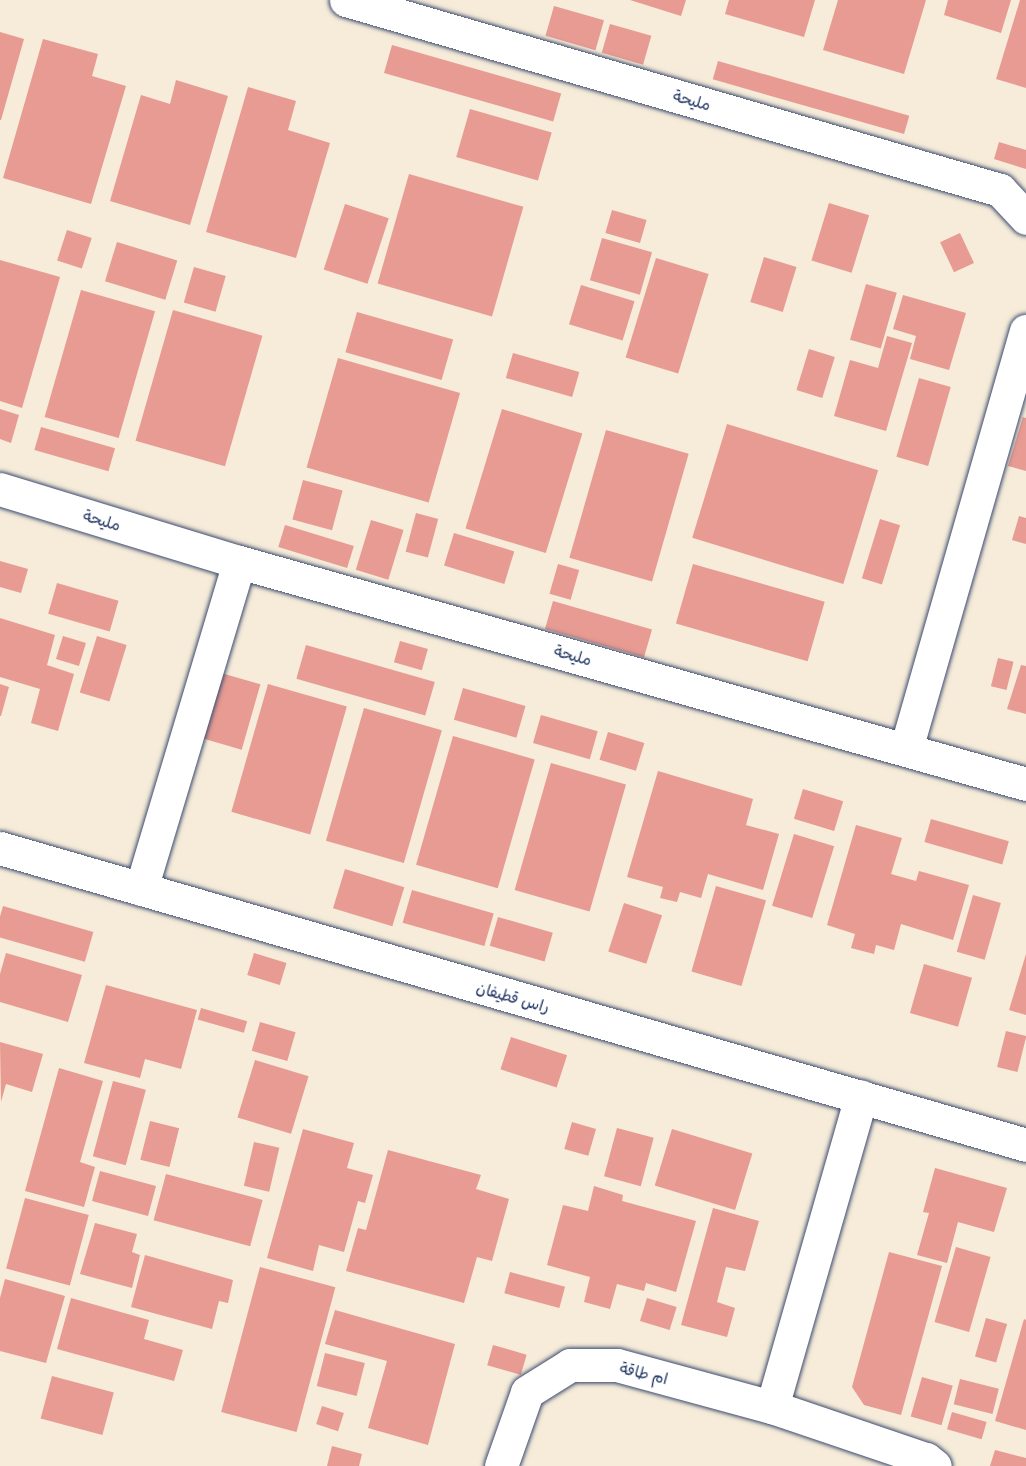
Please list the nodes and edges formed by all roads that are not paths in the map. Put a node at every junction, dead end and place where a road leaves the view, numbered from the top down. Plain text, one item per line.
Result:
1 (346, 0) edge
2 (1026, 218) edge
3 (1026, 332) edge
4 (0, 489) edge
5 (239, 562) junction
6 (906, 749) junction
7 (1026, 784) edge
8 (0, 848) edge
9 (141, 889) junction
10 (861, 1097) junction
11 (1026, 1145) edge
12 (772, 1407) junction
13 (501, 1466) edge
14 (935, 1466) edge

1 - 2 street, مليحة
3 - 6 street
4 - 5 street, مليحة
5 - 6 street, مليحة
5 - 9 street
6 - 7 street, مليحة
8 - 9 street, راس قطيفان
9 - 10 street, راس قطيفان
10 - 11 street, راس قطيفان
10 - 12 street
12 - 13 street, ام طاقة
12 - 14 street, ام طاقة

